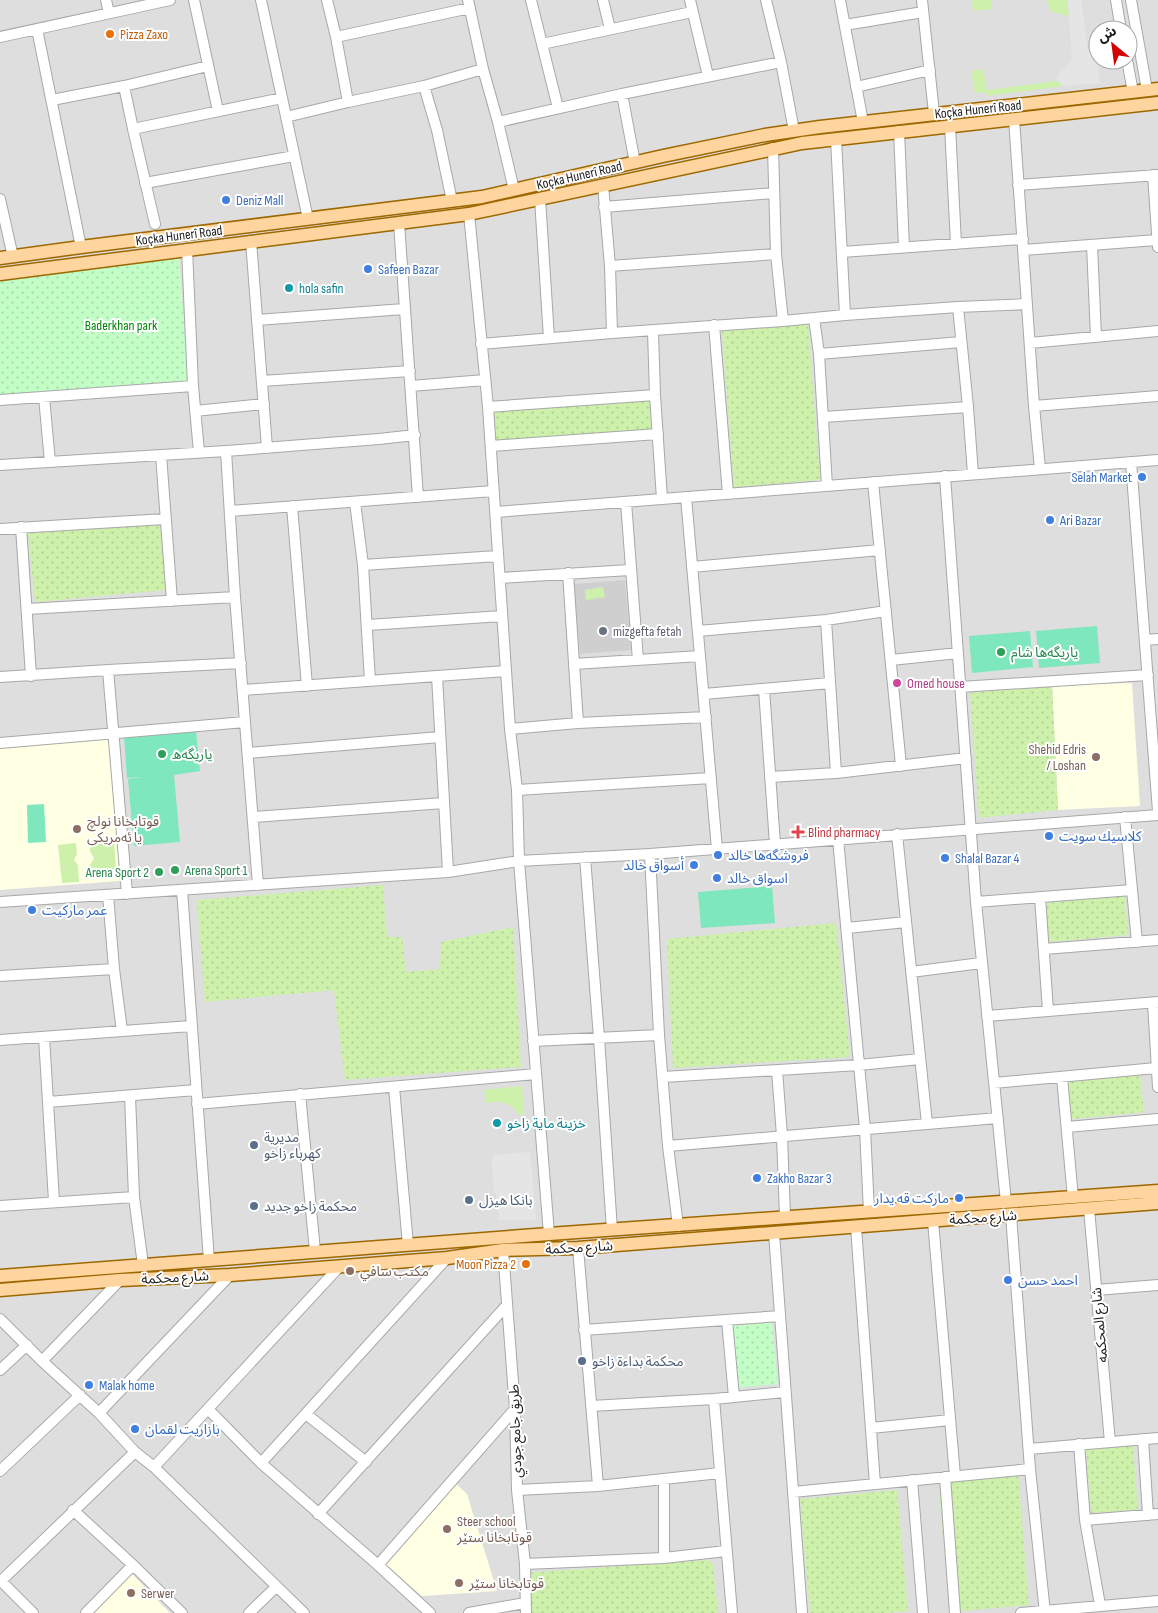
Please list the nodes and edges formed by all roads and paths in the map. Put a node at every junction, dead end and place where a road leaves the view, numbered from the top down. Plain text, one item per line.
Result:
1 (106, 0) edge
2 (170, 0) edge
3 (194, 0) edge
4 (261, 0) edge
5 (327, 0) edge
6 (530, 0) edge
7 (603, 0) edge
8 (690, 0) edge
9 (766, 0) edge
10 (840, 0) edge
11 (922, 0) edge
12 (1116, 0) edge
13 (1131, 0) edge
14 (469, 4) edge
15 (692, 12) junction
16 (923, 12) junction
17 (109, 13) junction
18 (1119, 20) edge
19 (844, 25) junction
20 (37, 29) junction
21 (610, 29) junction
22 (0, 37) edge
23 (336, 37) junction
24 (542, 44) junction
25 (781, 62) junction
26 (208, 66) junction
27 (483, 69) junction
28 (930, 70) junction
29 (1129, 70) edge
30 (708, 76) junction
31 (124, 86) junction
32 (424, 86) junction
33 (856, 87) junction
34 (1152, 90) edge
35 (1133, 92) junction
36 (622, 94) junction
37 (282, 98) junction
38 (52, 100) junction
39 (348, 102) junction
40 (1158, 103) edge
41 (558, 108) junction
42 (218, 111) junction
43 (934, 114) junction
44 (286, 117) junction
45 (1014, 119) junction
46 (498, 122) junction
47 (863, 122) junction
48 (950, 126) junction
49 (133, 129) junction
50 (794, 130) junction
51 (899, 131) junction
52 (836, 139) junction
53 (773, 148) junction
54 (294, 156) junction
55 (663, 156) junction
56 (635, 162) junction
57 (666, 172) junction
58 (1156, 175) edge
59 (145, 184) junction
60 (603, 185) junction
61 (1018, 185) junction
62 (514, 190) junction
63 (773, 193) junction
64 (0, 199) edge
65 (540, 199) junction
66 (452, 201) junction
67 (604, 207) junction
68 (469, 214) junction
69 (308, 219) junction
70 (399, 223) junction
71 (155, 224) dead end
72 (1023, 239) junction
73 (250, 241) junction
74 (956, 244) junction
75 (1158, 244) edge
76 (1092, 245) junction
77 (81, 247) junction
78 (904, 247) junction
79 (187, 249) junction
80 (1023, 250) junction
81 (842, 252) junction
82 (776, 254) junction
83 (13, 256) junction
84 (0, 258) edge
85 (610, 266) junction
86 (0, 274) edge
87 (1027, 304) junction
88 (958, 306) junction
89 (404, 309) junction
90 (845, 315) junction
91 (814, 318) junction
92 (257, 320) junction
93 (783, 321) junction
94 (714, 325) junction
95 (653, 331) junction
96 (1158, 331) edge
97 (612, 333) junction
98 (1096, 336) junction
99 (549, 338) junction
100 (961, 342) junction
101 (1030, 343) junction
102 (481, 344) junction
103 (819, 354) junction
104 (410, 371) junction
105 (485, 380) junction
106 (262, 381) junction
107 (193, 386) junction
108 (411, 386) junction
109 (655, 395) junction
110 (44, 396) junction
111 (1158, 396) edge
112 (0, 400) edge
113 (264, 404) junction
114 (1034, 406) junction
115 (968, 407) junction
116 (488, 408) junction
117 (195, 411) junction
118 (824, 417) junction
119 (658, 434) junction
120 (415, 435) junction
121 (491, 446) junction
122 (267, 448) junction
123 (226, 451) junction
124 (199, 452) junction
125 (161, 455) junction
126 (1158, 460) edge
127 (50, 462) junction
128 (1131, 462) junction
129 (0, 465) edge
130 (1040, 469) junction
131 (973, 474) junction
132 (945, 476) junction
133 (873, 482) junction
134 (827, 486) junction
135 (493, 491) junction
136 (728, 494) junction
137 (418, 497) junction
138 (686, 497) junction
139 (662, 499) junction
140 (355, 502) junction
141 (626, 502) junction
142 (292, 506) junction
143 (230, 511) junction
144 (496, 512) junction
145 (165, 519) junction
146 (21, 528) junction
147 (0, 529) edge
148 (880, 550) junction
149 (497, 556) junction
150 (363, 565) junction
151 (692, 567) junction
152 (630, 570) junction
153 (568, 573) junction
154 (500, 578) junction
155 (235, 597) junction
156 (172, 601) junction
157 (27, 609) junction
158 (886, 611) junction
159 (502, 616) junction
160 (826, 620) junction
161 (368, 625) junction
162 (698, 631) junction
163 (1158, 639) edge
164 (1145, 640) junction
165 (958, 653) junction
166 (700, 656) junction
167 (638, 660) junction
168 (891, 660) junction
169 (241, 663) junction
170 (574, 664) junction
171 (108, 670) junction
172 (506, 671) junction
173 (1148, 675) junction
174 (31, 676) junction
175 (437, 676) junction
176 (0, 677) edge
177 (370, 681) junction
178 (830, 684) junction
179 (307, 686) junction
180 (960, 687) junction
181 (764, 689) junction
182 (243, 690) junction
183 (704, 694) junction
184 (706, 718) junction
185 (245, 722) junction
186 (578, 723) junction
187 (510, 729) junction
188 (113, 733) junction
189 (440, 737) junction
190 (0, 743) edge
191 (248, 752) junction
192 (966, 758) junction
193 (901, 766) junction
194 (836, 773) junction
195 (770, 777) junction
196 (711, 778) junction
197 (517, 790) junction
198 (444, 803) junction
199 (1158, 811) edge
200 (1158, 815) edge
201 (253, 817) junction
202 (1125, 817) junction
203 (970, 828) junction
204 (897, 834) junction
205 (838, 839) junction
206 (776, 844) junction
207 (717, 849) junction
208 (650, 854) junction
209 (586, 857) junction
210 (519, 861) junction
211 (448, 872) junction
212 (258, 885) junction
213 (182, 890) junction
214 (1132, 890) junction
215 (127, 894) junction
216 (108, 895) junction
217 (1040, 897) junction
218 (0, 902) edge
219 (976, 902) junction
220 (906, 922) junction
221 (846, 928) junction
222 (1158, 940) edge
223 (1137, 942) junction
224 (1044, 949) junction
225 (981, 963) junction
226 (114, 969) junction
227 (911, 972) junction
228 (0, 976) edge
229 (1155, 1002) edge
230 (1048, 1011) junction
231 (987, 1016) junction
232 (191, 1026) junction
233 (122, 1031) junction
234 (659, 1035) junction
235 (44, 1037) junction
236 (599, 1038) junction
237 (0, 1040) edge
238 (534, 1041) junction
239 (920, 1059) junction
240 (859, 1065) junction
241 (1156, 1068) junction
242 (777, 1070) junction
243 (536, 1074) junction
244 (663, 1077) junction
245 (1062, 1077) junction
246 (994, 1083) junction
247 (1158, 1087) edge
248 (394, 1088) junction
249 (196, 1090) junction
250 (300, 1094) junction
251 (130, 1096) junction
252 (48, 1102) junction
253 (197, 1104) junction
254 (998, 1118) junction
255 (1158, 1119) edge
256 (927, 1124) junction
257 (1067, 1127) junction
258 (865, 1129) junction
259 (782, 1136) junction
260 (668, 1146) junction
261 (1158, 1191) edge
262 (134, 1197) junction
263 (1073, 1198) junction
264 (1140, 1198) junction
265 (54, 1201) junction
266 (1006, 1202) junction
267 (1158, 1203) edge
268 (0, 1206) edge
269 (1089, 1209) junction
270 (869, 1212) junction
271 (1011, 1215) junction
272 (785, 1217) junction
273 (933, 1221) junction
274 (678, 1226) junction
275 (856, 1227) junction
276 (612, 1230) junction
277 (774, 1233) junction
278 (549, 1234) junction
279 (408, 1245) junction
280 (578, 1248) junction
281 (502, 1250) junction
282 (315, 1251) junction
283 (259, 1256) junction
284 (447, 1258) junction
285 (209, 1260) junction
286 (143, 1265) junction
287 (340, 1266) junction
288 (261, 1272) junction
289 (230, 1275) junction
290 (0, 1276) edge
291 (120, 1280) junction
292 (1158, 1285) edge
293 (0, 1290) edge
294 (1096, 1290) junction
295 (506, 1306) junction
296 (780, 1316) junction
297 (0, 1319) edge
298 (727, 1320) junction
299 (584, 1330) junction
300 (27, 1344) junction
301 (42, 1361) junction
302 (0, 1370) edge
303 (785, 1392) junction
304 (80, 1395) junction
305 (734, 1397) junction
306 (714, 1399) junction
307 (591, 1406) junction
308 (208, 1409) junction
309 (516, 1409) junction
310 (99, 1412) junction
311 (306, 1414) junction
312 (950, 1420) junction
313 (871, 1428) junction
314 (1158, 1438) edge
315 (1143, 1439) junction
316 (1110, 1442) junction
317 (1079, 1444) junction
318 (1028, 1449) junction
319 (135, 1452) junction
320 (366, 1462) junction
321 (261, 1464) junction
322 (154, 1467) junction
323 (1030, 1469) junction
324 (0, 1471) edge
325 (720, 1473) junction
326 (950, 1477) junction
327 (664, 1479) junction
328 (912, 1480) junction
329 (875, 1484) junction
330 (598, 1486) junction
331 (518, 1490) junction
332 (793, 1492) junction
333 (73, 1510) junction
334 (318, 1514) junction
335 (1153, 1515) edge
336 (1085, 1520) junction
337 (726, 1551) junction
338 (664, 1558) junction
339 (525, 1564) junction
340 (133, 1565) junction
341 (378, 1565) junction
342 (1, 1580) edge
343 (276, 1587) junction
344 (1158, 1601) edge
345 (1100, 1605) junction
346 (525, 1608) edge
347 (1045, 1612) edge
348 (33, 1613) edge
349 (86, 1613) edge
350 (182, 1613) edge
351 (249, 1613) edge
352 (304, 1613) edge
353 (430, 1613) edge
354 (469, 1613) edge
355 (732, 1613) edge
356 (802, 1613) edge
357 (923, 1613) edge
358 (955, 1613) edge
359 (1022, 1613) edge

1 - 17 street
2 - 17 street
3 - 26 street
4 - 37 street
5 - 23 street
6 - 24 street
7 - 21 street
8 - 15 street
9 - 25 street
10 - 19 street
11 - 16 street
12 - 18 street
13 - 34 street
14 - 23 street
14 - 27 street
15 - 21 street
15 - 30 street
16 - 19 street
16 - 28 street
17 - 20 street
19 - 33 street
20 - 22 street
20 - 38 street
21 - 24 street
23 - 39 street
24 - 41 street
25 - 30 street
25 - 50 street
26 - 31 street
26 - 42 street
27 - 32 street
27 - 46 street
28 - 33 street
28 - 43 street
29 - 35 street
30 - 36 street
31 - 38 street
31 - 49 street
32 - 39 street
32 - 66 street
33 - 47 street
34 - 35 main road, Koçka Hunerî Road
35 - 43 main road, Koçka Hunerî Road
36 - 41 street
36 - 56 street
37 - 42 street
37 - 44 street
38 - 77 street
39 - 44 street
40 - 45 main road
41 - 46 street
42 - 49 street
43 - 47 main road, Koçka Hunerî Road
44 - 54 street
45 - 48 main road
45 - 61 street
46 - 62 street
47 - 50 main road, Koçka Hunerî Road
48 - 51 main road
48 - 74 street
49 - 59 street
50 - 55 main road, Koçka Hunerî Road
51 - 52 main road
51 - 78 street
52 - 53 main road
52 - 81 street
53 - 57 main road
53 - 63 street
54 - 59 street
54 - 69 street
55 - 56 main road, Koçka Hunerî Road
55 - 57 main road
56 - 62 main road, Koçka Hunerî Road
57 - 60 main road
58 - 61 street
58 - 75 street
59 - 71 street
60 - 65 main road
60 - 67 street
61 - 72 street
62 - 66 main road, Koçka Hunerî Road
63 - 67 street
63 - 82 street
64 - 83 street
65 - 68 main road
65 - 99 street
66 - 69 main road, Koçka Hunerî Road
67 - 85 street
68 - 70 main road
68 - 102 street
69 - 77 main road, Koçka Hunerî Road
70 - 73 main road
70 - 89 street
72 - 74 street
72 - 80 street
73 - 79 main road
73 - 92 street
74 - 78 street
75 - 76 street
76 - 80 street
76 - 98 street
77 - 83 main road, Koçka Hunerî Road
78 - 81 street
79 - 86 main road
79 - 107 street
80 - 87 street
81 - 90 street
82 - 85 street
82 - 93 street
83 - 84 main road, Koçka Hunerî Road
85 - 97 street
87 - 88 street
87 - 101 street
88 - 90 street
88 - 100 street
89 - 92 street
89 - 104 street
90 - 91 street
91 - 93 street
91 - 103 street
92 - 106 street
93 - 94 street
94 - 95 street
94 - 136 street
95 - 97 street
95 - 109 street
96 - 98 street
97 - 99 street
98 - 101 street
99 - 102 street
100 - 103 street
100 - 115 street
101 - 114 street
102 - 105 street
103 - 118 street
104 - 106 street
104 - 108 street
105 - 108 street
105 - 116 street
106 - 113 street
107 - 110 street
107 - 117 street
108 - 120 street
109 - 116 street
109 - 119 street
110 - 112 street
110 - 127 street
111 - 114 street
113 - 117 street
113 - 122 street
114 - 130 street
115 - 118 street
115 - 131 street
116 - 121 street
117 - 124 street
118 - 134 street
119 - 121 street
119 - 139 street
120 - 122 street
120 - 137 street
121 - 135 street
122 - 123 street
123 - 124 street
123 - 143 street
124 - 125 street
125 - 127 street
125 - 145 street
126 - 128 street
127 - 129 street
128 - 130 street
128 - 164 street
130 - 131 street
131 - 132 street
132 - 133 street
132 - 165 street
133 - 134 street
133 - 148 street
134 - 136 street
135 - 137 street
135 - 144 street
136 - 138 street
137 - 140 street
138 - 139 street
138 - 151 street
139 - 141 street
140 - 142 street
140 - 150 street
141 - 144 street
141 - 152 street
142 - 143 street
142 - 179 street
143 - 155 street
144 - 149 street
145 - 146 street
145 - 156 street
146 - 147 street
146 - 157 street
148 - 151 street
148 - 158 street
149 - 150 street
149 - 154 street
150 - 161 street
151 - 162 street
152 - 153 street
152 - 167 street
153 - 154 street
153 - 170 street
154 - 159 street
155 - 156 street
155 - 169 street
156 - 157 street
157 - 174 street
158 - 160 street
158 - 168 street
159 - 161 street
159 - 172 street
160 - 162 street
160 - 178 street
161 - 177 street
162 - 166 street
163 - 164 street
164 - 173 street
165 - 168 street
165 - 180 street
166 - 167 street
166 - 183 street
167 - 170 street
168 - 193 street
169 - 171 street
169 - 182 street
170 - 186 street
171 - 174 street
171 - 188 street
172 - 175 street
172 - 187 street
173 - 180 street
173 - 199 street
174 - 176 street
175 - 177 street
175 - 189 street
177 - 179 street
178 - 181 street
178 - 194 street
179 - 182 street
180 - 192 street
181 - 183 street
181 - 195 street
182 - 185 street
183 - 184 street
184 - 186 street
184 - 196 street
185 - 188 street
185 - 191 street
186 - 187 street
187 - 197 street
188 - 190 street
188 - 215 street
189 - 191 street
189 - 198 street
191 - 201 street
192 - 193 street
192 - 203 street
193 - 194 street
194 - 195 street
195 - 206 street
196 - 197 street
196 - 207 street
197 - 210 street
198 - 201 street
198 - 211 street
200 - 202 street
201 - 212 street
202 - 203 street
202 - 214 street
203 - 204 street
203 - 219 street
204 - 205 street
204 - 220 street
205 - 206 street
205 - 221 street
206 - 207 street
207 - 208 street
208 - 209 street
208 - 234 street
209 - 210 street
209 - 236 street
210 - 211 street
210 - 238 street
211 - 212 street
212 - 213 street
213 - 215 street
213 - 232 street
214 - 217 street
214 - 223 street
215 - 216 street
216 - 218 street
216 - 226 street
217 - 219 street
217 - 224 street
219 - 225 street
220 - 221 street
220 - 227 street
221 - 240 street
222 - 223 street
223 - 224 street
224 - 230 street
225 - 227 street
225 - 231 street
226 - 228 street
226 - 233 street
227 - 239 street
229 - 230 street
229 - 241 street
230 - 231 street
231 - 246 street
232 - 233 street
232 - 249 street
233 - 235 street
234 - 236 street
234 - 244 street
235 - 237 street
235 - 252 street
236 - 238 street
236 - 276 street
238 - 243 street
239 - 240 street
239 - 256 street
240 - 242 street
240 - 258 street
241 - 245 street
241 - 247 street
242 - 244 street
242 - 259 street
243 - 248 street
243 - 278 street
244 - 260 street
245 - 246 street
245 - 257 street
246 - 254 street
248 - 250 street
248 - 279 street
249 - 251 street
249 - 253 street
250 - 253 street
250 - 282 street
251 - 252 street
251 - 262 street
252 - 265 street
253 - 285 street
254 - 256 street
254 - 266 street
255 - 257 street
256 - 258 street
257 - 263 street
258 - 259 street
258 - 270 street
259 - 260 street
259 - 272 street
260 - 274 street
261 - 264 main road, شارع محكمة
262 - 265 street
262 - 286 street
263 - 264 main road, شارع محكمة
263 - 266 main road, شارع محكمة
264 - 267 main road, شارع محكمة
264 - 269 main road, شارع محكمة
265 - 268 street
266 - 270 main road, شارع محكمة
269 - 271 main road, شارع محكمة
269 - 294 street, شارع المحكمه
270 - 272 main road, شارع محكمة
271 - 273 main road, شارع محكمة
271 - 318 street
272 - 274 main road, شارع محكمة
273 - 275 main road, شارع محكمة
273 - 312 street
274 - 276 main road, شارع محكمة
275 - 277 main road, شارع محكمة
275 - 313 street
276 - 278 main road, شارع محكمة
277 - 280 main road, شارع محكمة
277 - 296 street
278 - 279 main road, شارع محكمة
279 - 282 main road, شارع محكمة
280 - 281 main road, شارع محكمة
280 - 299 street
281 - 284 main road, شارع محكمة
281 - 295 street, طريق جامع جودي
282 - 283 main road, شارع محكمة
283 - 285 main road, شارع محكمة
283 - 288 main road
284 - 287 main road, شارع محكمة
284 - 311 street
285 - 286 main road, شارع محكمة
286 - 290 main road, شارع محكمة
287 - 288 main road, شارع محكمة
287 - 308 street
288 - 289 main road, شارع محكمة
289 - 291 main road, شارع محكمة
289 - 310 street
291 - 293 main road, شارع محكمة
291 - 301 street
292 - 294 street
294 - 316 street, شارع المحكمه
295 - 309 street, طريق جامع جودي
295 - 320 street
296 - 298 street
296 - 303 street
297 - 300 street
298 - 299 street
298 - 305 street
299 - 307 street
300 - 301 street
300 - 302 street
301 - 304 street
303 - 305 street
303 - 332 street
304 - 310 street
304 - 324 street
305 - 306 street
306 - 307 street
306 - 325 street
307 - 330 street
308 - 321 street
308 - 322 street
309 - 331 street, طريق جامع جودي
309 - 341 street
310 - 319 street
311 - 320 street
311 - 321 street
312 - 313 street
312 - 326 street
313 - 329 street
314 - 315 street
315 - 316 street
315 - 335 street
316 - 317 street
317 - 318 street
317 - 336 street
318 - 323 street
319 - 322 street
319 - 333 street
320 - 334 street
321 - 334 street
322 - 343 street
323 - 326 street
323 - 347 street
325 - 327 street
325 - 337 street
326 - 328 street
326 - 358 street
327 - 330 street
327 - 338 street
328 - 329 street
328 - 357 street
329 - 332 street
330 - 331 street
331 - 339 street, طريق جامع جودي
332 - 356 street
333 - 340 street
333 - 342 street
334 - 341 street
335 - 336 street
336 - 345 street
337 - 338 street
337 - 355 street
338 - 339 street
339 - 346 street, طريق جامع جودي
340 - 349 street
340 - 350 street
341 - 353 street
342 - 348 street
343 - 351 street
343 - 352 street
344 - 345 street
345 - 347 street
346 - 354 street
347 - 359 street

